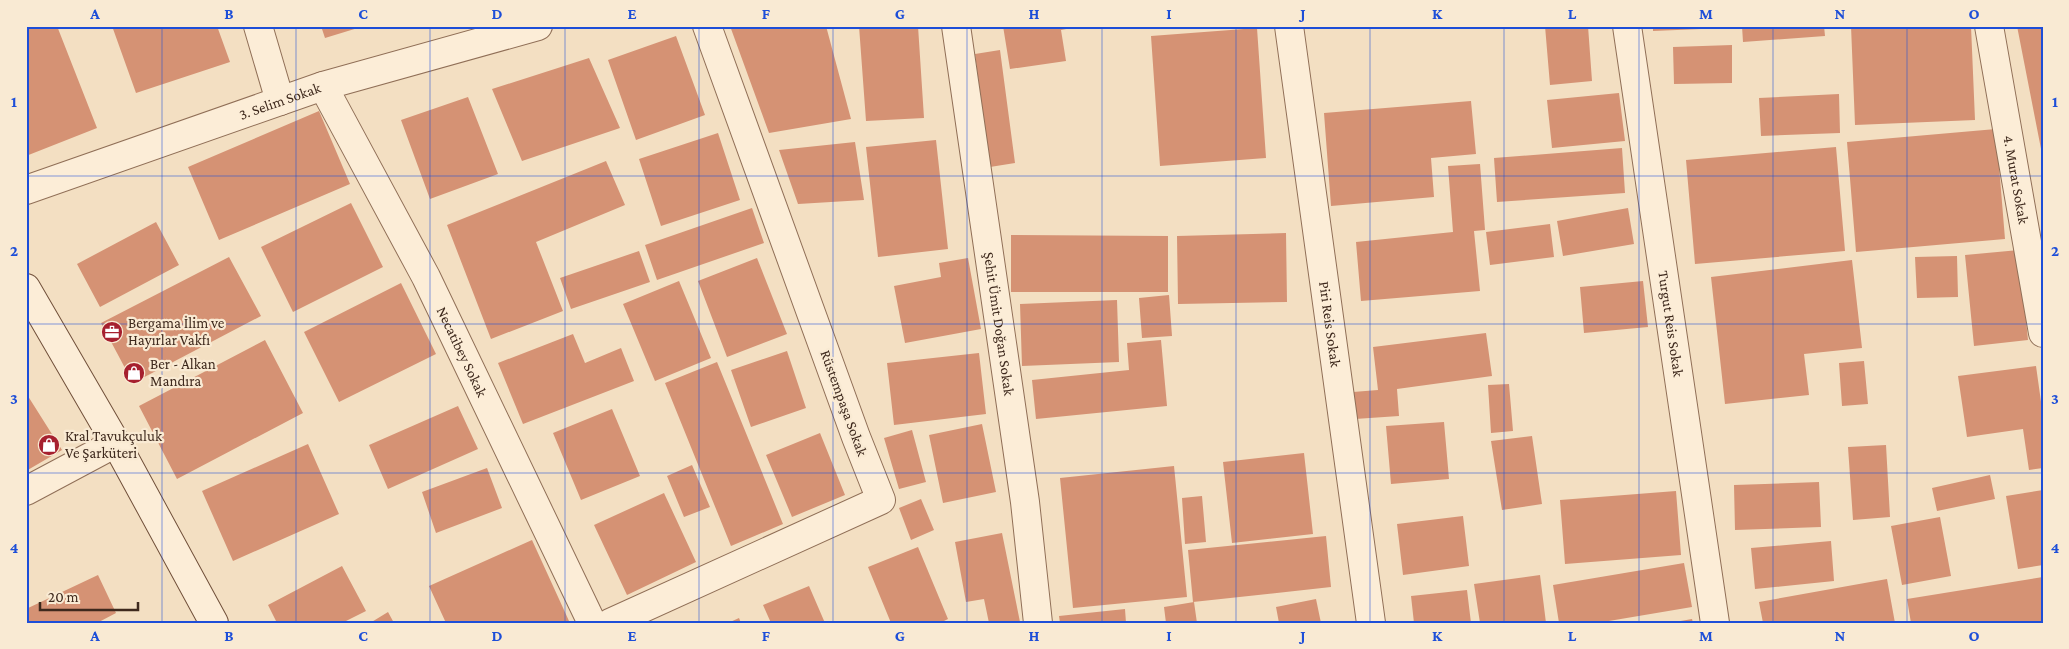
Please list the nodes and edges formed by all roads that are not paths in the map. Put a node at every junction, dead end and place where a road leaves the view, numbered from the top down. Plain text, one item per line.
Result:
1 (258, 26) edge
2 (538, 26) edge
3 (707, 26) edge
4 (956, 26) edge
5 (1289, 26) edge
6 (1627, 26) edge
7 (1989, 26) edge
8 (323, 86) junction
9 (280, 102) junction
10 (26, 190) edge
11 (26, 288) edge
12 (2043, 334) edge
13 (116, 443) junction
14 (26, 491) edge
15 (214, 623) edge
16 (592, 623) edge
17 (610, 623) edge
18 (1038, 623) edge
19 (1371, 623) edge
20 (1715, 623) edge

1 - 9 street
2 - 8 street, 3. Selim Sokak
3 - 17 street, Rüstempaşa Sokak
4 - 18 street, Şehit Ümit Doğan Sokak
5 - 19 street, Piri Reis Sokak
6 - 20 street, Turgut Reis Sokak
7 - 12 street, 4. Murat Sokak
8 - 9 street, 3. Selim Sokak
8 - 16 street, Necatibey Sokak
9 - 10 street, 3. Selim Sokak
11 - 13 street
13 - 14 street
13 - 15 street

